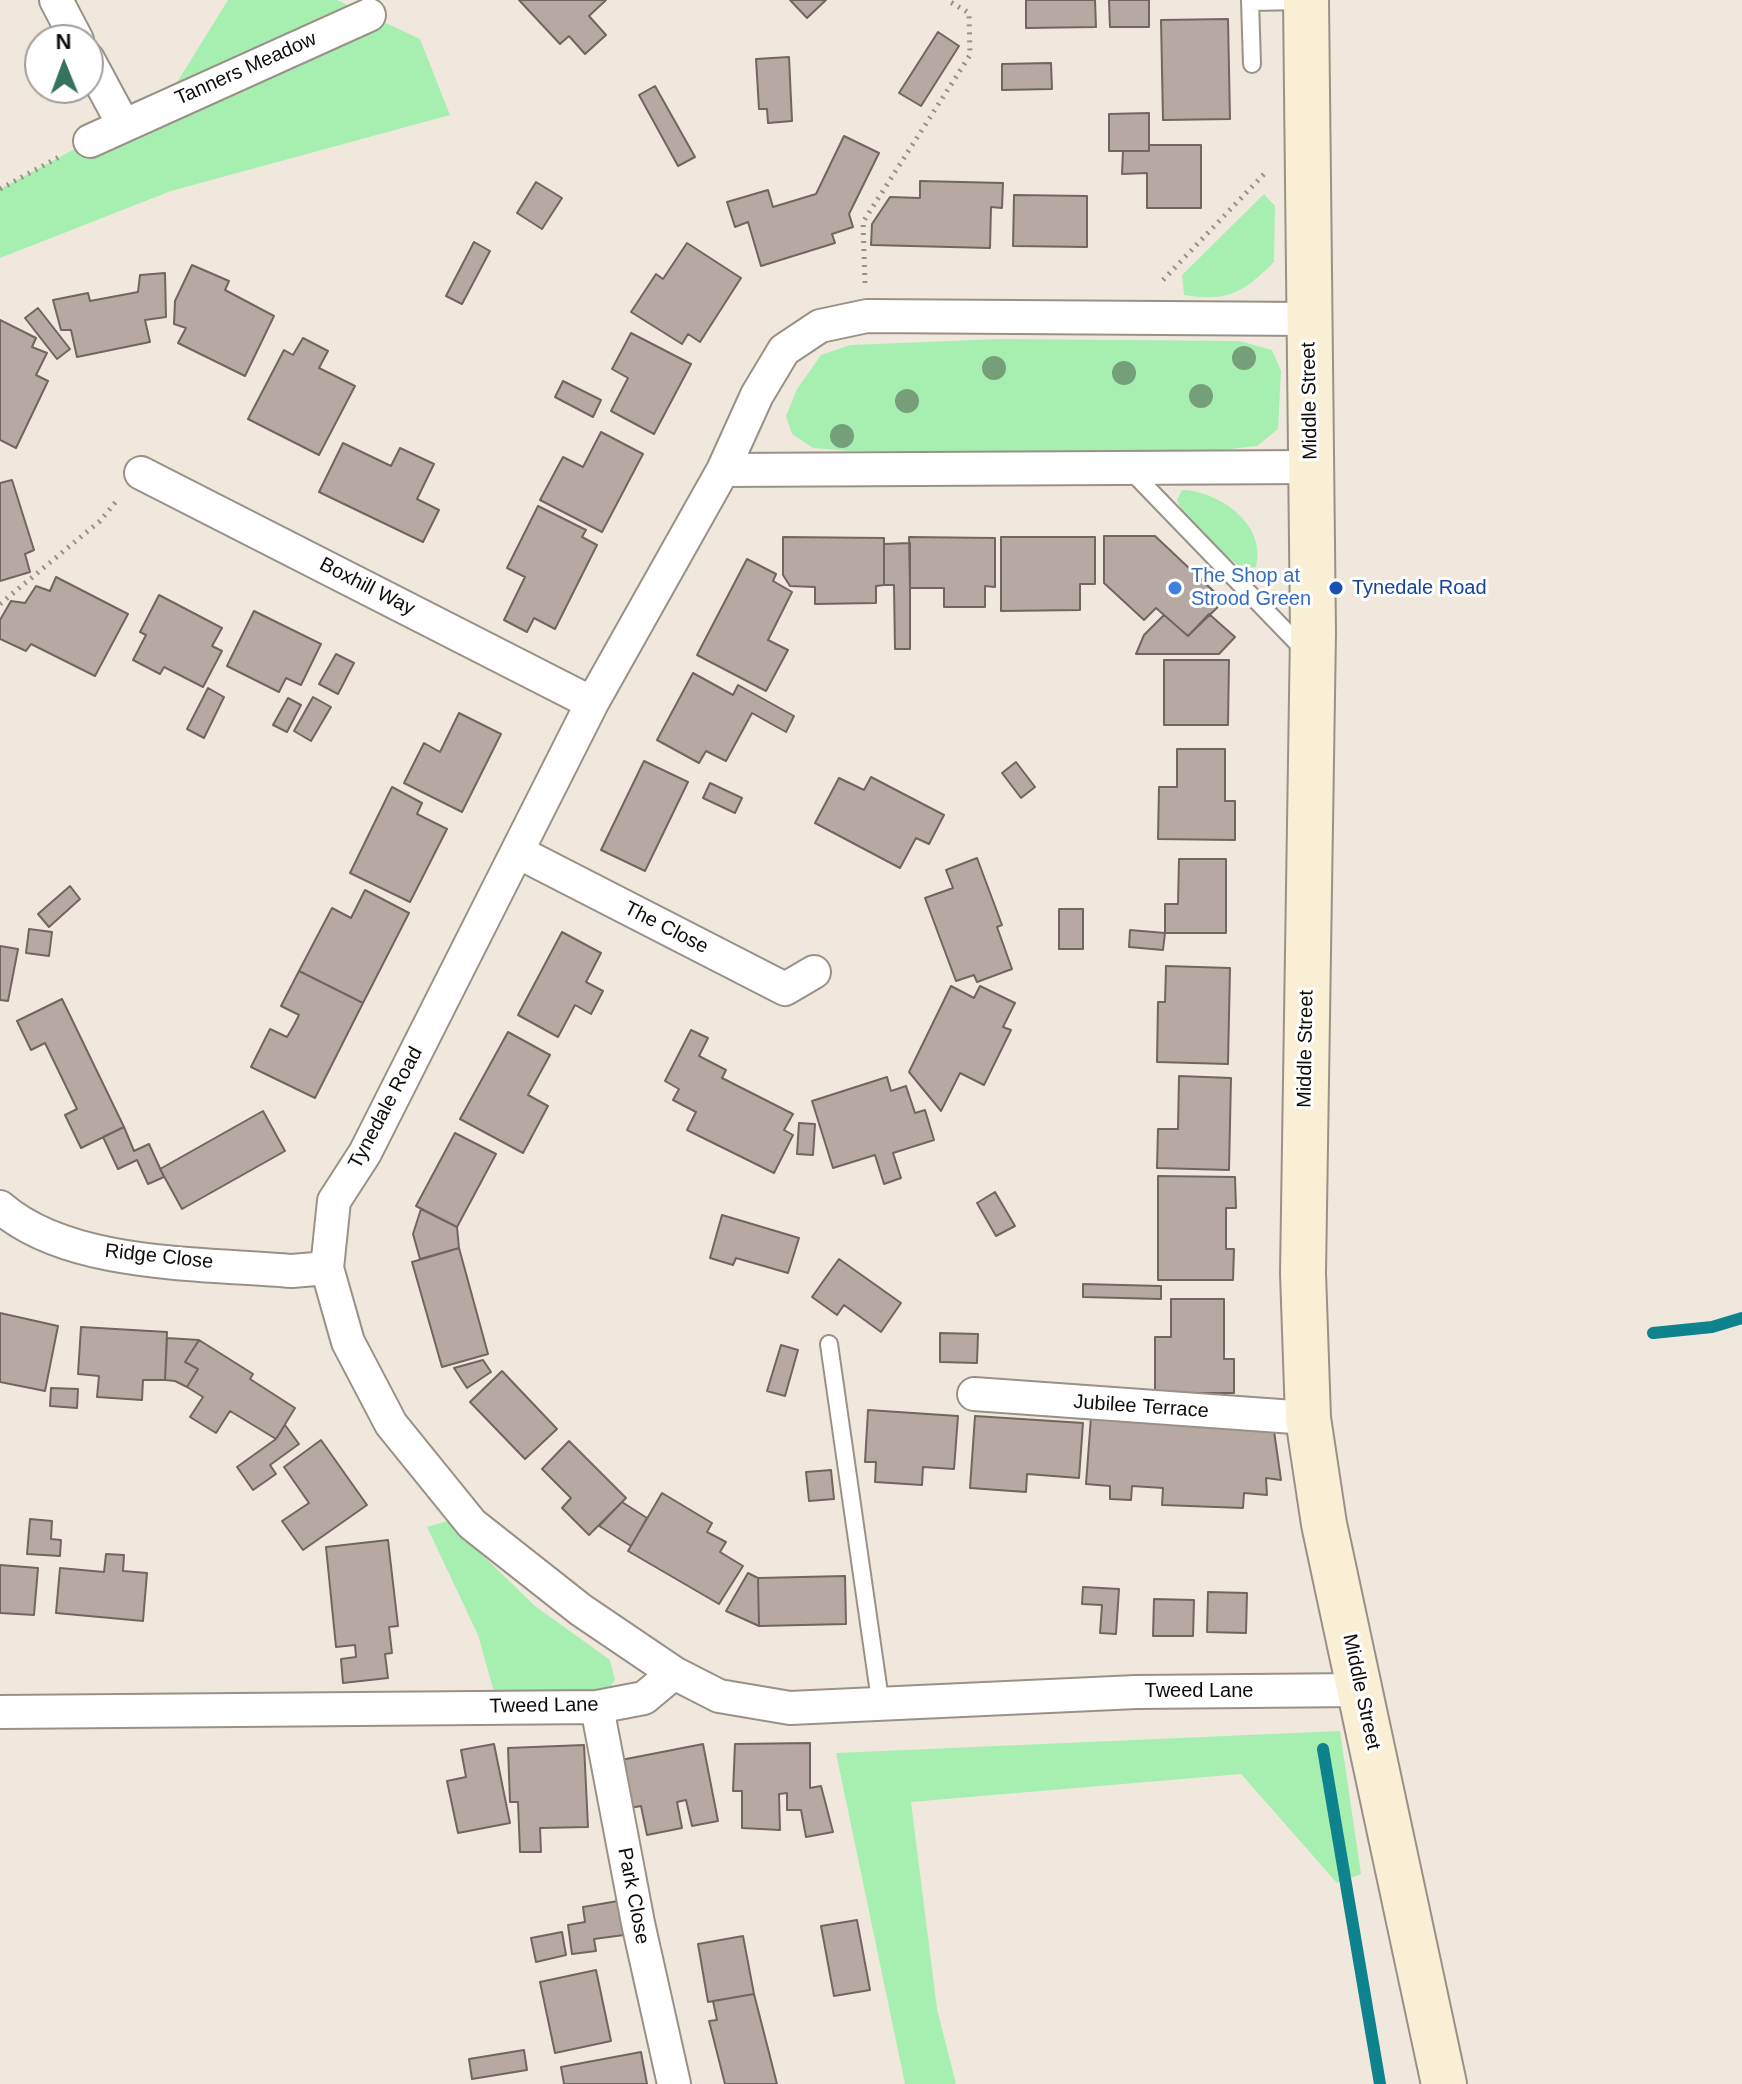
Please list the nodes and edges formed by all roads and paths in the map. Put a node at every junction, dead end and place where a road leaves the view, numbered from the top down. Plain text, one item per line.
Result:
1 (56, 0) edge
2 (947, 0) edge
3 (1250, 1) edge
4 (1306, 1) edge
5 (369, 15) dead end
6 (69, 24) edge
7 (1252, 64) dead end
8 (104, 89) edge
9 (123, 124) junction
10 (1307, 129) junction
11 (90, 141) joint
12 (0, 189) edge
13 (867, 316) junction
14 (1129, 316) junction
15 (1310, 319) junction
16 (1311, 467) junction
17 (1128, 469) junction
18 (723, 470) junction
19 (141, 473) joint
20 (0, 604) edge
21 (1313, 659) junction
22 (592, 703) junction
23 (518, 852) junction
24 (814, 972) dead end
25 (0, 1207) edge
26 (327, 1268) junction
27 (829, 1344) dead end
28 (974, 1394) dead end
29 (1308, 1418) junction
30 (674, 1673) junction
31 (1360, 1690) junction
32 (597, 1707) junction
33 (881, 1707) junction
34 (0, 1712) edge
35 (674, 2084) edge
36 (1444, 2084) edge

1 - 6 street
2 - 13 path
3 - 4 lane
3 - 7 lane
4 - 10 street, Middle Street
5 - 9 street, Tanners Meadow
8 - 9 street
9 - 11 street, Tanners Meadow
10 - 14 path
10 - 15 street, Middle Street
11 - 12 path
13 - 14 street, Tynedale Road
13 - 18 street, Tynedale Road
14 - 15 street, Tynedale Road
15 - 16 street, Middle Street
16 - 17 street
16 - 21 street, Middle Street
17 - 18 street
17 - 21 lane
18 - 22 street, Tynedale Road
19 - 20 path
19 - 22 street, Boxhill Way
21 - 29 street, Middle Street
22 - 23 street, Tynedale Road
23 - 24 street, The Close
23 - 26 street, Tynedale Road
25 - 26 street, Ridge Close
26 - 30 street, Tynedale Road
27 - 33 lane
28 - 29 street, Jubilee Terrace
29 - 31 street, Middle Street
30 - 32 street, Tweed Lane
30 - 33 street, Tweed Lane
31 - 33 street, Tweed Lane
31 - 36 street, Middle Street
32 - 34 street, Tweed Lane
32 - 35 street, Park Close

